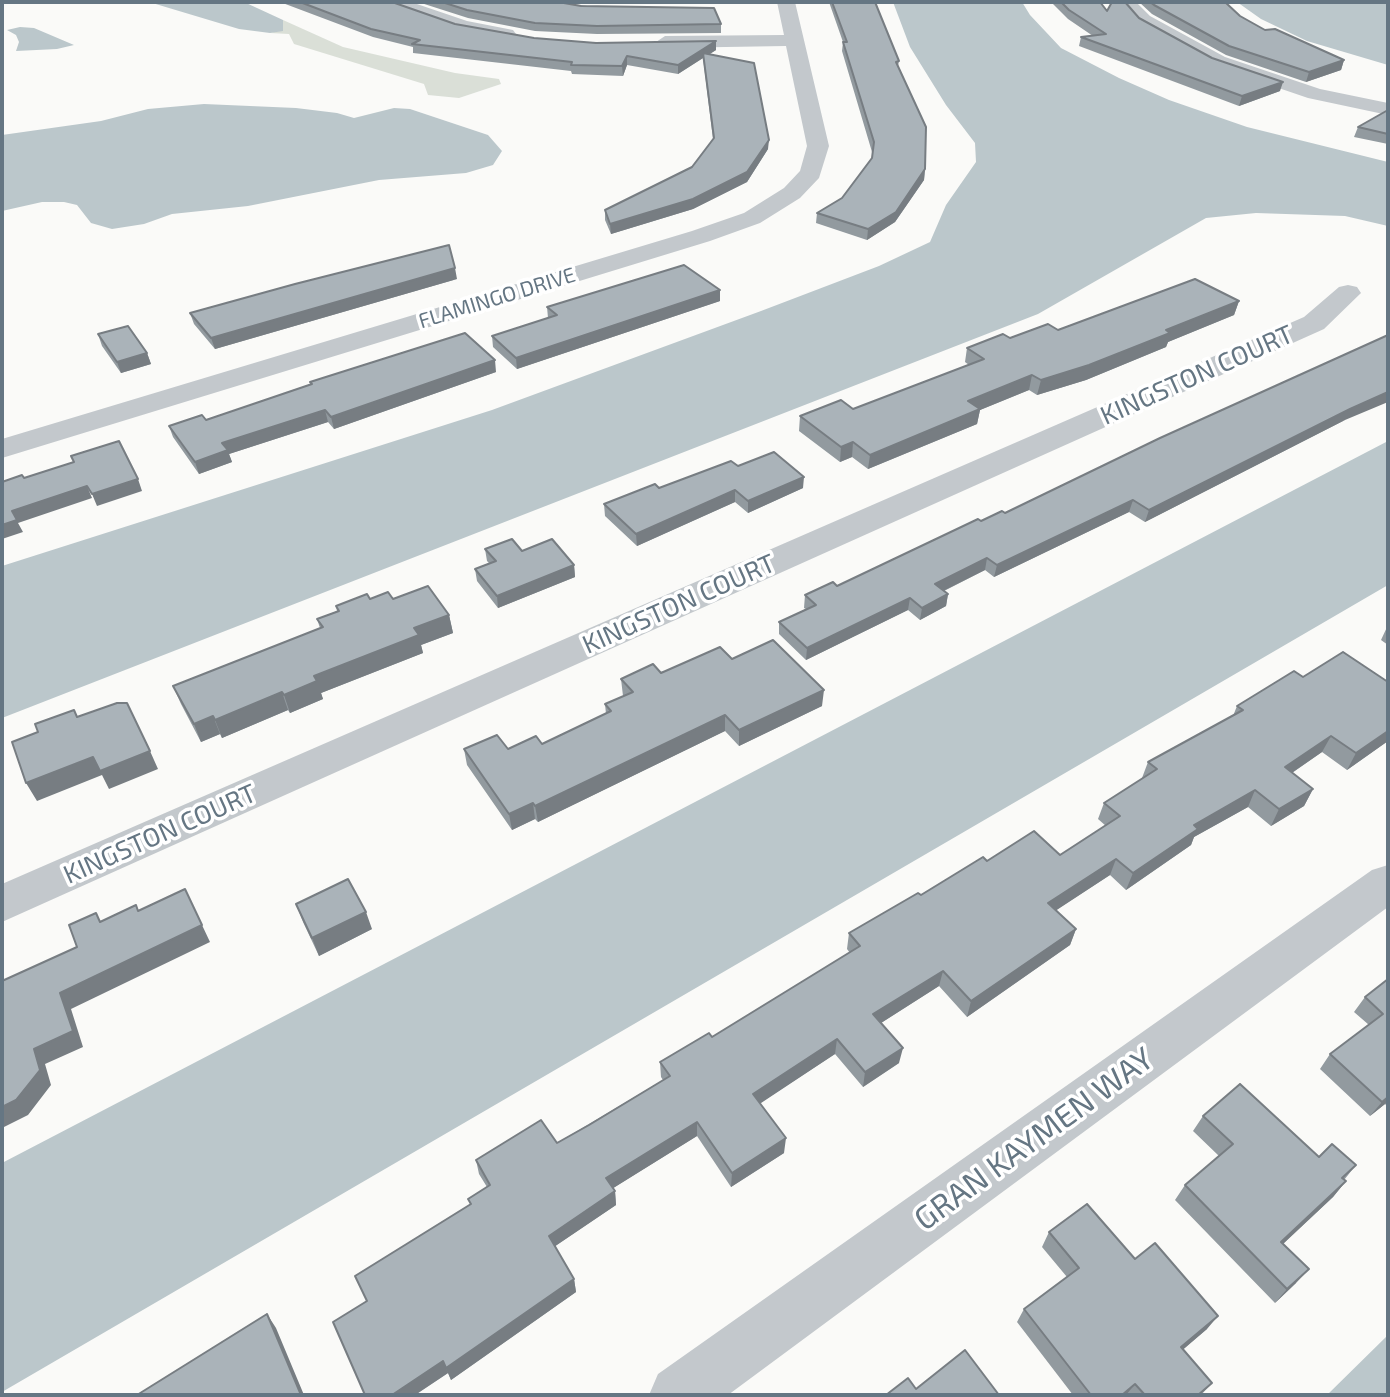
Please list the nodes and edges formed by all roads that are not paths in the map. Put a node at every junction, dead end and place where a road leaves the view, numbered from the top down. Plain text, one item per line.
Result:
1 (395, 2) edge
2 (786, 2) edge
3 (1126, 2) edge
4 (523, 37) edge
5 (796, 40) junction
6 (650, 43) edge
7 (1388, 109) edge
8 (1348, 293) dead end
9 (2, 449) edge
10 (1388, 883) edge
11 (2, 904) edge
12 (679, 1395) edge

1 - 4 street
2 - 5 street, FLAMINGO DRIVE
3 - 7 street
5 - 6 street
5 - 9 street, FLAMINGO DRIVE
8 - 11 street, KINGSTON COURT
10 - 12 street, GRAN KAYMEN WAY

